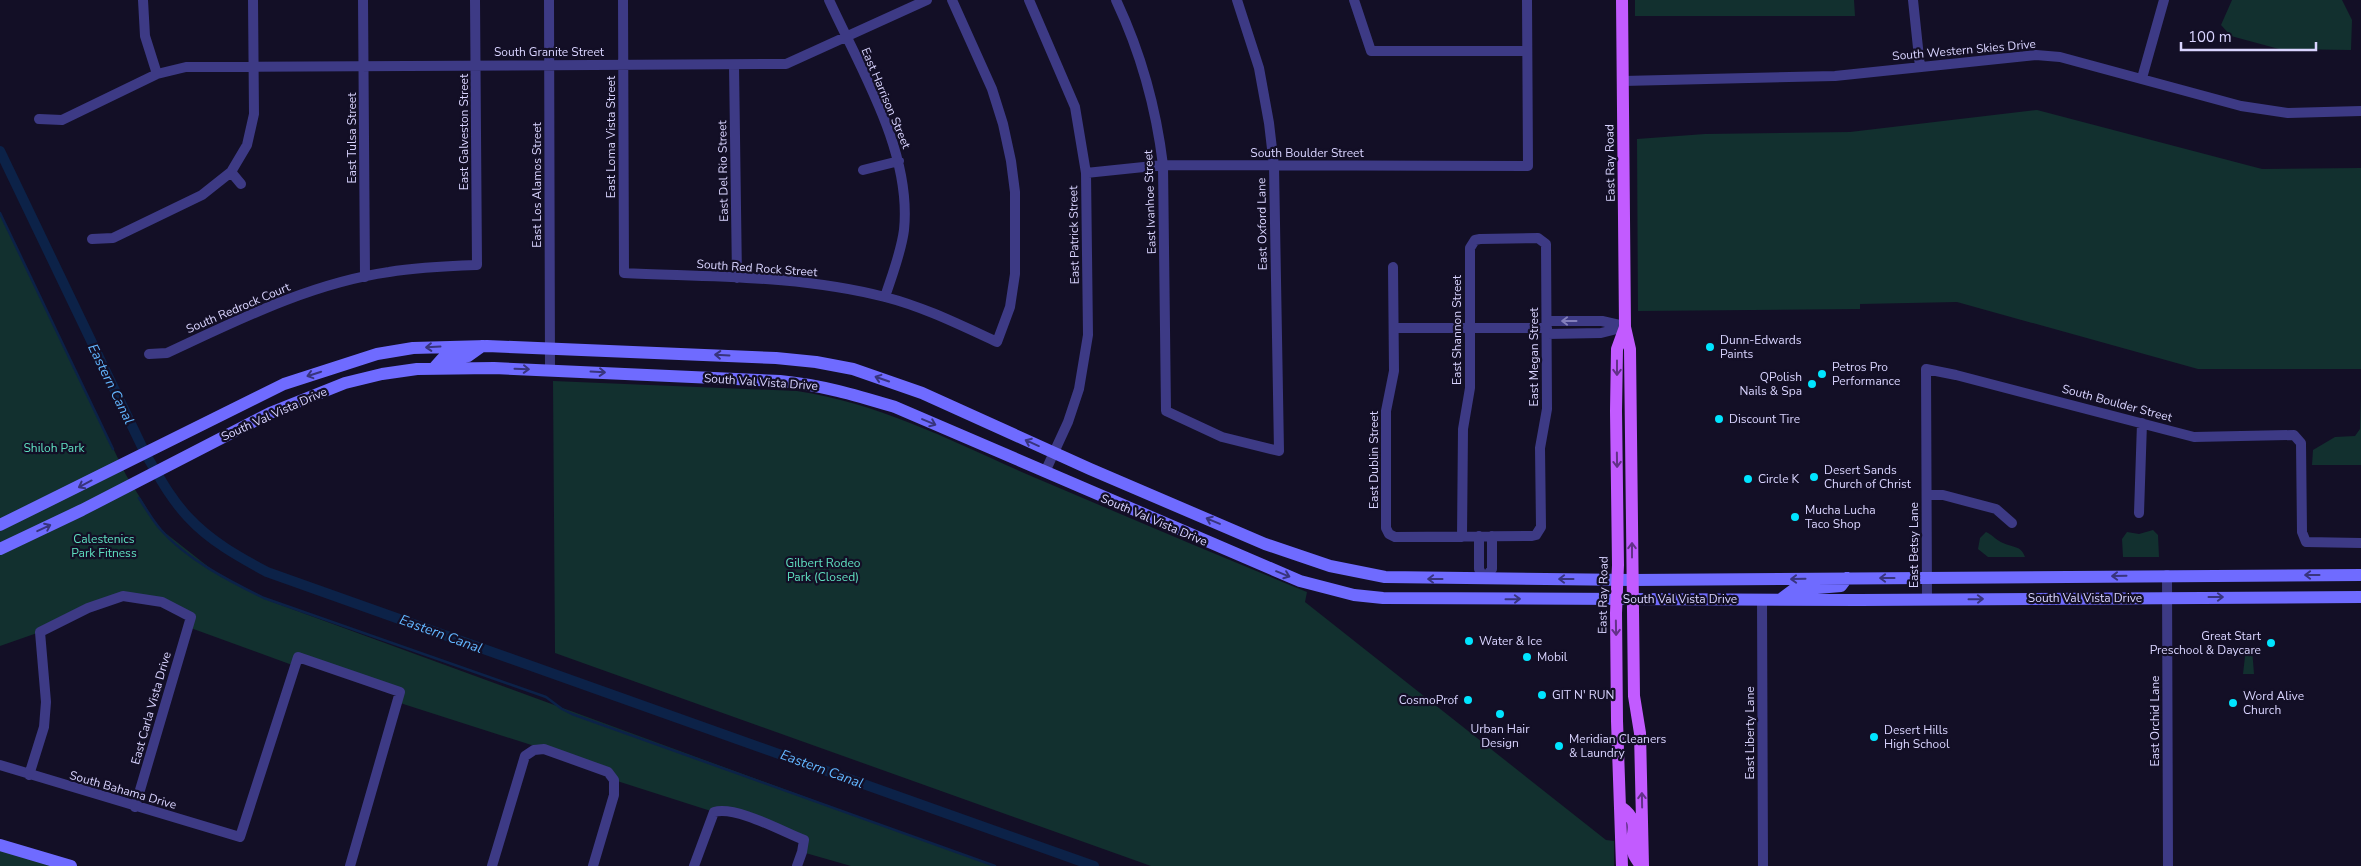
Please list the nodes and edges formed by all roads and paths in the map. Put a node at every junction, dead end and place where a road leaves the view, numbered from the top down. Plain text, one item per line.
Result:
1 (143, 0) edge
2 (253, 0) edge
3 (363, 0) edge
4 (475, 0) edge
5 (549, 0) edge
6 (623, 0) edge
7 (829, 0) edge
8 (927, 0) edge
9 (952, 0) edge
10 (1029, 0) edge
11 (1116, 0) edge
12 (1237, 0) edge
13 (1354, 0) edge
14 (1527, 0) edge
15 (1622, 0) edge
16 (1913, 0) edge
17 (2164, 0) edge
18 (846, 38) junction
19 (1527, 51) junction
20 (476, 65) junction
21 (550, 65) junction
22 (623, 65) junction
23 (734, 65) junction
24 (1920, 67) junction
25 (254, 68) junction
26 (364, 68) junction
27 (157, 74) junction
28 (2142, 78) junction
29 (1623, 81) junction
30 (2361, 111) edge
31 (39, 119) dead end
32 (899, 161) junction
33 (1163, 165) junction
34 (1274, 166) junction
35 (863, 170) dead end
36 (231, 172) junction
37 (1086, 173) junction
38 (241, 184) dead end
39 (92, 239) dead end
40 (1472, 244) joint
41 (477, 265) joint
42 (1393, 267) dead end
43 (624, 273) joint
44 (365, 277) junction
45 (737, 278) junction
46 (885, 297) junction
47 (1625, 326) junction
48 (1394, 328) junction
49 (1470, 328) junction
50 (1547, 328) junction
51 (482, 346) junction
52 (550, 348) junction
53 (149, 354) dead end
54 (377, 354) junction
55 (434, 368) junction
56 (550, 370) junction
57 (1926, 370) joint
58 (325, 390) junction
59 (2142, 423) junction
60 (1279, 451) joint
61 (1053, 453) junction
62 (1045, 472) junction
63 (1926, 495) junction
64 (2139, 513) dead end
65 (2012, 523) dead end
66 (0, 525) edge
67 (1479, 536) junction
68 (1492, 536) junction
69 (1462, 537) junction
70 (1258, 540) junction
71 (2361, 543) edge
72 (0, 549) edge
73 (1251, 561) junction
74 (2167, 575) junction
75 (2361, 575) edge
76 (1484, 578) junction
77 (1846, 578) junction
78 (1928, 578) junction
79 (1618, 579) junction
80 (1632, 580) junction
81 (2167, 597) junction
82 (2361, 597) edge
83 (1616, 599) junction
84 (1633, 599) junction
85 (1762, 599) junction
86 (1781, 599) junction
87 (1484, 600) junction
88 (1927, 600) junction
89 (0, 765) edge
90 (29, 775) junction
91 (135, 807) junction
92 (1621, 807) junction
93 (0, 845) edge
94 (71, 866) edge
95 (350, 866) edge
96 (492, 866) edge
97 (592, 866) edge
98 (694, 866) edge
99 (797, 866) edge
100 (1622, 866) edge
101 (1642, 866) edge
102 (1763, 866) edge
103 (2168, 866) edge

1 - 27 street
2 - 25 street
3 - 26 street, East Tulsa Street
4 - 20 street, East Galveston Street
5 - 21 street, East Los Alamos Street
6 - 22 street, East Loma Vista Street
7 - 18 street, East Harrison Street
8 - 18 street, South Granite Street
9 - 46 street, South Red Rock Street
10 - 37 street, East Patrick Street
11 - 33 street, East Ivanhoe Street
12 - 34 street, East Oxford Lane
13 - 19 street
14 - 19 street
15 - 29 main road, East Ray Road
16 - 24 street
17 - 28 street
18 - 23 street, South Granite Street
18 - 32 street, East Harrison Street
19 - 34 street, South Boulder Street
20 - 21 street, South Granite Street
20 - 26 street, South Granite Street
20 - 41 street, East Galveston Street
21 - 22 street, South Granite Street
21 - 52 street, East Los Alamos Street
22 - 23 street, South Granite Street
22 - 43 street, East Loma Vista Street
23 - 45 street, East Del Rio Street
24 - 28 street, South Western Skies Drive
24 - 29 street, South Western Skies Drive
25 - 26 street, South Granite Street
25 - 27 street, South Granite Street
25 - 36 street
26 - 44 street, East Tulsa Street
27 - 31 street, South Granite Street
28 - 30 street, South Western Skies Drive
29 - 47 main road, East Ray Road
32 - 35 street
32 - 46 street, East Harrison Street
33 - 34 street, South Boulder Street
33 - 37 street, South Boulder Street
33 - 60 street, East Ivanhoe Street
34 - 60 street, East Oxford Lane
36 - 38 street
36 - 39 street
37 - 61 street, East Patrick Street
40 - 49 street, East Shannon Street
40 - 50 street, East Megan Street
41 - 44 street, South Redrock Court
42 - 48 street, East Dublin Street
43 - 45 street, South Red Rock Street
44 - 53 street, South Redrock Court
45 - 46 street, South Red Rock Street
47 - 50 street
47 -> 79 main road, East Ray Road
80 -> 47 main road, East Ray Road
48 - 49 street
48 - 69 street, East Dublin Street
49 - 50 street
49 - 69 street, East Shannon Street
50 - 68 street, East Megan Street
51 - 52 main road, South Val Vista Drive
51 -> 54 main road, South Val Vista Drive
51 - 55 main road
52 - 56 street, East Los Alamos Street
61 -> 52 main road, South Val Vista Drive
54 - 58 main road
54 -> 66 main road, South Val Vista Drive
55 -> 56 main road, South Val Vista Drive
55 - 58 main road, South Val Vista Drive
56 -> 62 main road, South Val Vista Drive
57 - 59 street, South Boulder Street
57 - 63 street, East Betsy Lane
72 -> 58 main road, South Val Vista Drive
59 - 64 street
59 - 71 street, South Boulder Street
61 - 62 street, East Patrick Street
70 -> 61 main road, South Val Vista Drive
62 - 73 main road, South Val Vista Drive
63 - 65 street
63 - 78 street, East Betsy Lane
67 - 68 street
67 - 69 street
67 - 76 street
68 - 76 street
70 - 73 main road
76 -> 70 main road, South Val Vista Drive
73 -> 87 main road, South Val Vista Drive
75 -> 74 main road, South Val Vista Drive
74 -> 78 main road, South Val Vista Drive
74 - 81 street, East Orchid Lane
79 -> 76 main road, South Val Vista Drive
76 - 87 main road
78 -> 77 main road, South Val Vista Drive
77 -> 80 main road, South Val Vista Drive
77 - 86 main road
78 - 88 street, East Betsy Lane
79 - 80 main road, South Val Vista Drive
79 - 83 main road, East Ray Road
80 - 84 main road, East Ray Road
81 -> 82 main road, South Val Vista Drive
88 -> 81 main road, South Val Vista Drive
81 - 103 street, East Orchid Lane
83 - 84 main road, South Val Vista Drive
87 -> 83 main road, South Val Vista Drive
83 -> 92 main road, East Ray Road
84 - 85 main road, South Val Vista Drive
101 -> 84 main road, East Ray Road
85 - 86 main road, South Val Vista Drive
85 - 102 street, East Liberty Lane
86 - 88 main road, South Val Vista Drive
89 - 90 street, South Bahama Drive
90 - 91 street, South Bahama Drive
90 - 91 street, East Carla Vista Drive
91 - 95 street, South Bahama Drive
92 - 100 main road, East Ray Road
92 - 101 main road
93 - 94 main road
96 - 97 street
98 - 99 street

